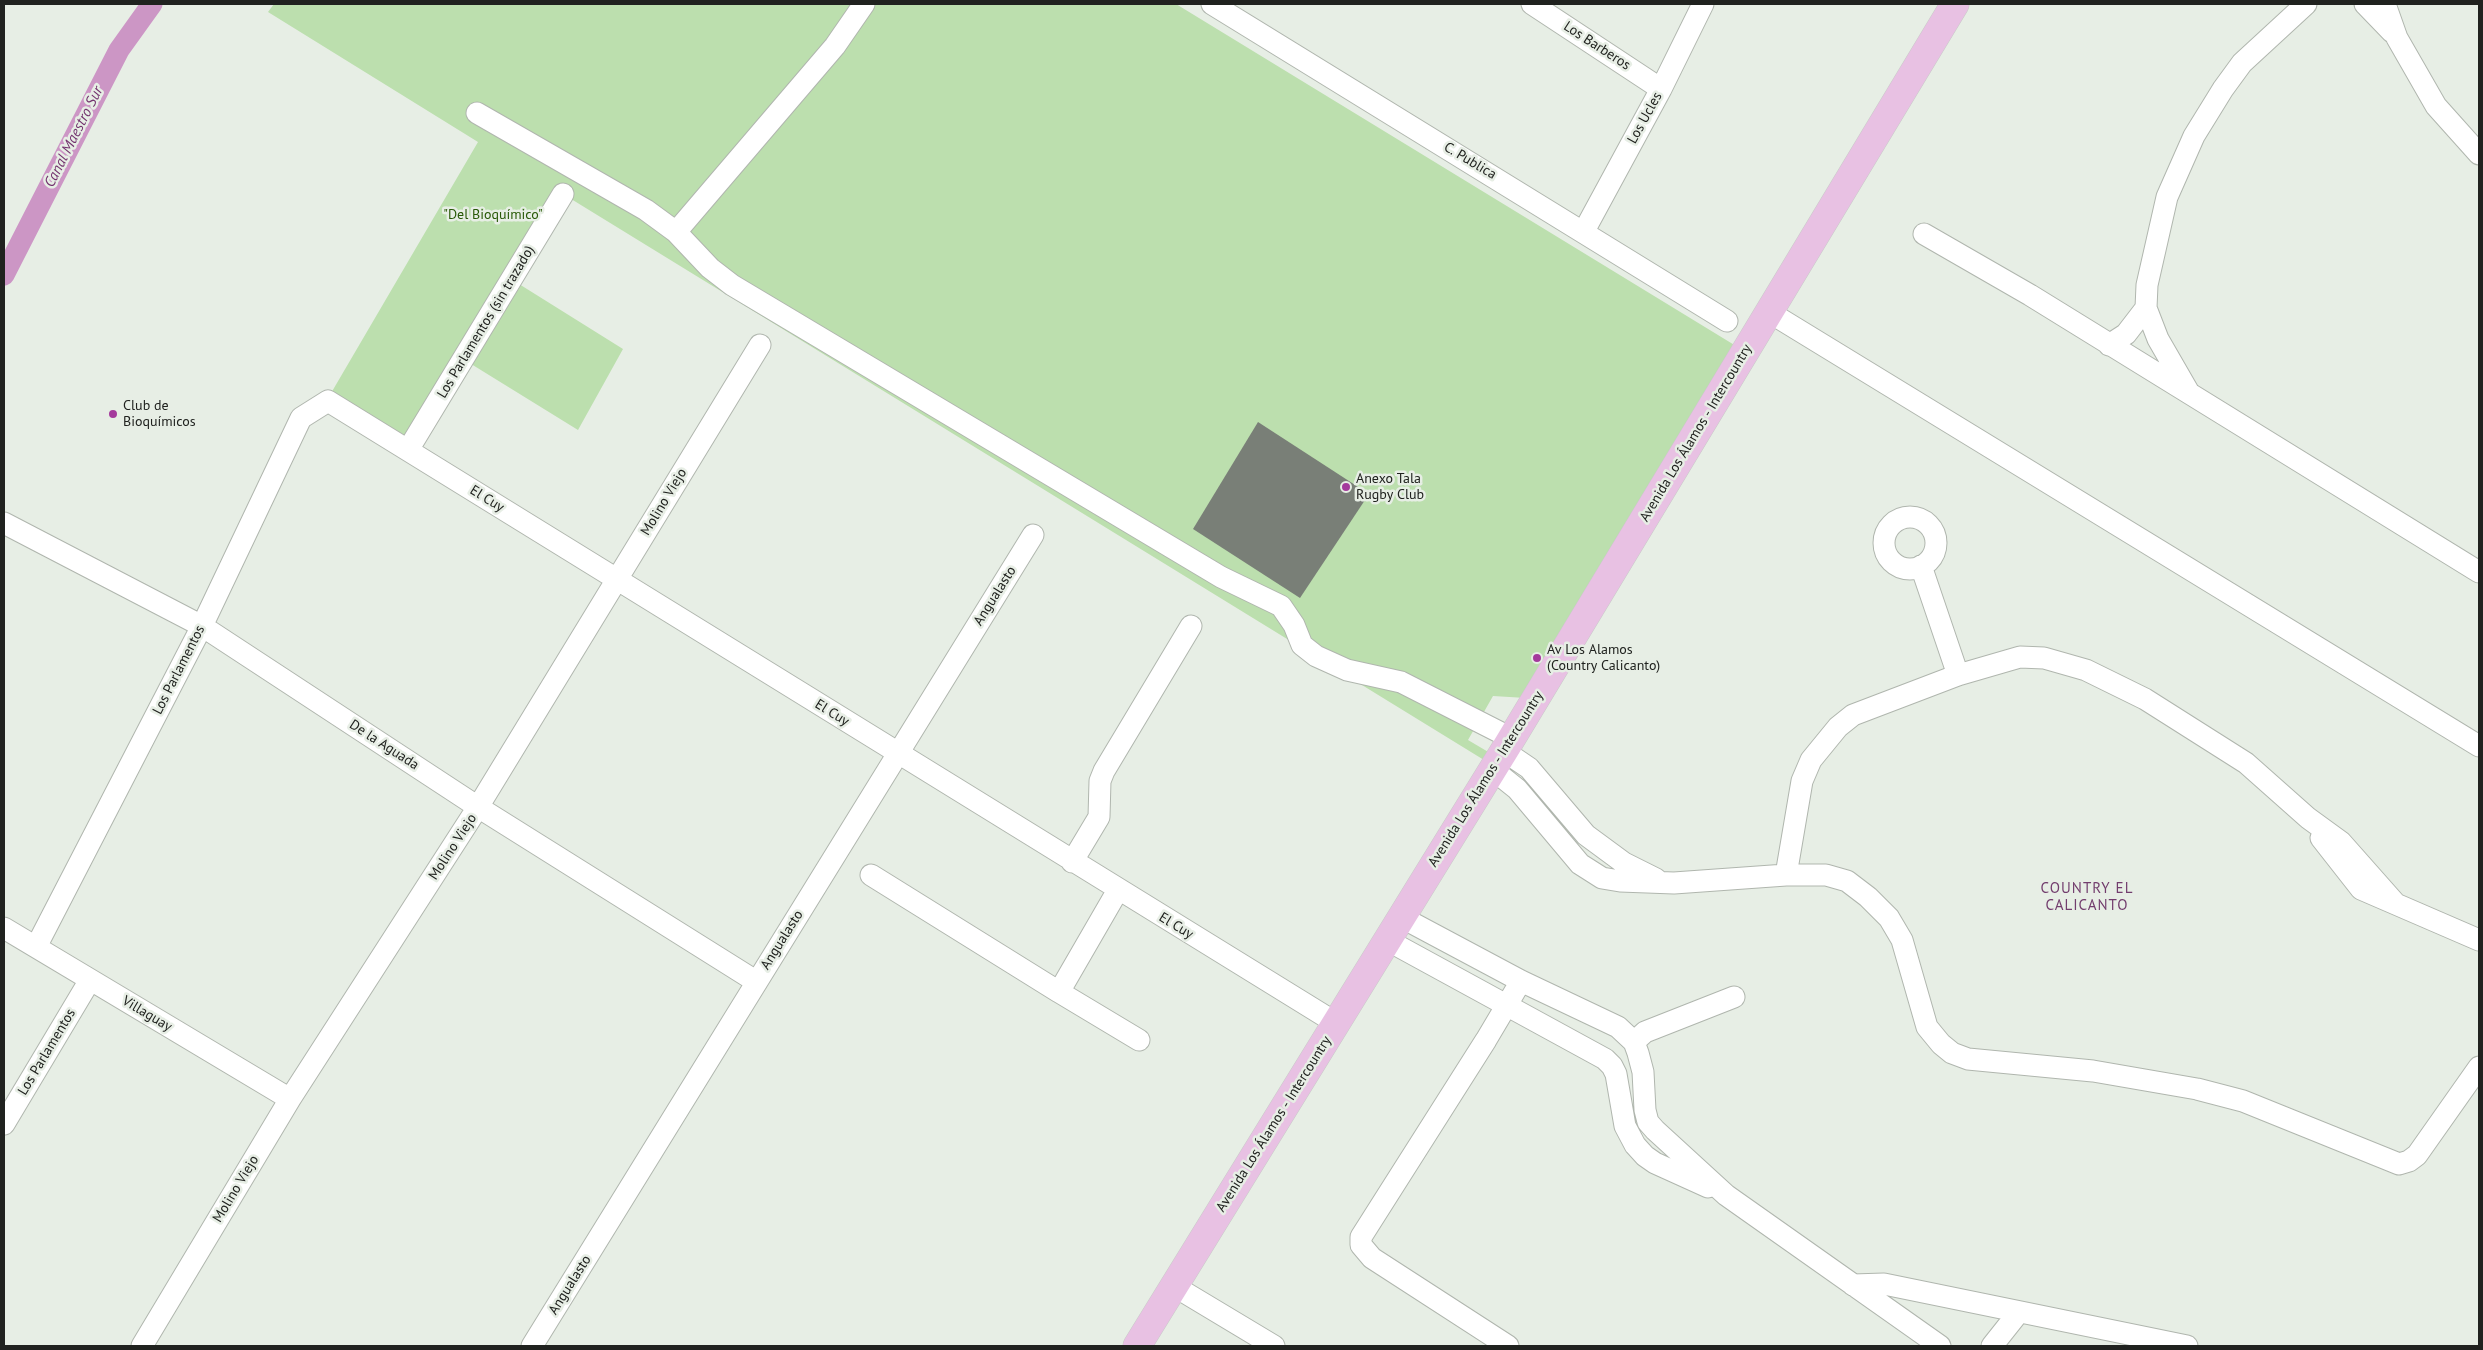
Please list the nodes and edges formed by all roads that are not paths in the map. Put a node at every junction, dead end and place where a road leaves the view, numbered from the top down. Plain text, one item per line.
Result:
1 (864, 4) edge
2 (1212, 4) edge
3 (1532, 4) edge
4 (1703, 4) edge
5 (1955, 4) edge
6 (2306, 4) edge
7 (2365, 4) edge
8 (2385, 4) edge
9 (2397, 38) junction
10 (1661, 89) junction
11 (477, 113) dead end
12 (2479, 154) edge
13 (563, 194) dead end
14 (1584, 231) junction
15 (676, 232) junction
16 (1924, 234) dead end
17 (2146, 308) junction
18 (1769, 312) junction
19 (1728, 321) dead end
20 (760, 345) dead end
21 (2109, 345) junction
22 (2189, 394) junction
23 (328, 401) joint
24 (408, 450) junction
25 (4, 523) edge
26 (1033, 535) dead end
27 (1920, 566) dead end
28 (2479, 572) edge
29 (617, 580) junction
30 (202, 626) junction
31 (1192, 626) dead end
32 (1958, 675) junction
33 (2479, 746) edge
34 (1502, 753) junction
35 (898, 754) junction
36 (478, 807) junction
37 (1072, 862) junction
38 (871, 875) dead end
39 (1786, 875) junction
40 (1118, 890) junction
41 (1401, 917) junction
42 (4, 928) edge
43 (1387, 940) junction
44 (2479, 940) edge
45 (36, 947) junction
46 (90, 980) junction
47 (1520, 981) junction
48 (757, 982) junction
49 (1059, 992) junction
50 (1734, 997) dead end
51 (1506, 1006) junction
52 (1336, 1023) junction
53 (1139, 1040) dead end
54 (1634, 1042) junction
55 (2479, 1067) edge
56 (290, 1099) junction
57 (4, 1124) edge
58 (1726, 1195) junction
59 (1852, 1285) junction
60 (1174, 1286) junction
61 (2019, 1312) junction
62 (2139, 1341) edge
63 (142, 1346) edge
64 (532, 1346) edge
65 (1137, 1346) edge
66 (1274, 1346) edge
67 (1508, 1346) edge
68 (1940, 1346) edge
69 (1992, 1346) edge
70 (2187, 1346) edge

1 - 15 street
2 - 14 street, C. Publica
3 - 10 street, Los Barberos
4 - 10 street, Los Ucles
5 - 18 main road, Avenida Los Álamos - Intercountry
6 - 17 street
7 - 9 street
8 - 9 street
9 - 12 street
10 - 14 street, Los Ucles
11 - 15 street
13 - 24 street, Los Parlamentos (sin trazado)
14 - 19 street, C. Publica
15 - 34 street
16 - 21 street
17 - 21 street
17 - 22 street
18 - 33 street
18 - 34 main road, Avenida Los Álamos - Intercountry
20 - 29 street, Molino Viejo
21 - 22 street
22 - 28 street
23 - 24 street, El Cuy
23 - 30 street, Los Parlamentos
24 - 29 street, El Cuy
25 - 30 street, De la Aguada
26 - 35 street, Angualasto
27 - 32 street
29 - 35 street, El Cuy
29 - 36 street, Molino Viejo
30 - 36 street, De la Aguada
30 - 45 street, Los Parlamentos
31 - 37 street
32 - 39 street
32 - 44 street
34 - 39 street
34 - 41 main road, Avenida Los Álamos - Intercountry
35 - 37 street, El Cuy
35 - 48 street, Angualasto
36 - 48 street, De la Aguada
36 - 56 street, Molino Viejo
37 - 40 street, El Cuy
38 - 49 street
39 - 55 street
40 - 49 street
40 - 52 street, El Cuy
41 - 43 main road, Avenida Los Álamos - Intercountry
41 - 47 street
42 - 45 street, Villaguay
43 - 51 street
43 - 52 main road, Avenida Los Álamos - Intercountry
45 - 46 street, Villaguay
46 - 56 street, Villaguay
46 - 57 street, Los Parlamentos
47 - 51 street
47 - 54 street
48 - 64 street, Angualasto
49 - 53 street
50 - 54 street
51 - 58 street
51 - 67 street
52 - 60 main road, Avenida Los Álamos - Intercountry
54 - 58 street
56 - 63 street, Molino Viejo
58 - 59 street
59 - 61 street
59 - 68 street
60 - 65 main road, Avenida Los Álamos - Intercountry
60 - 66 street
61 - 62 street
61 - 69 street
62 - 70 street

